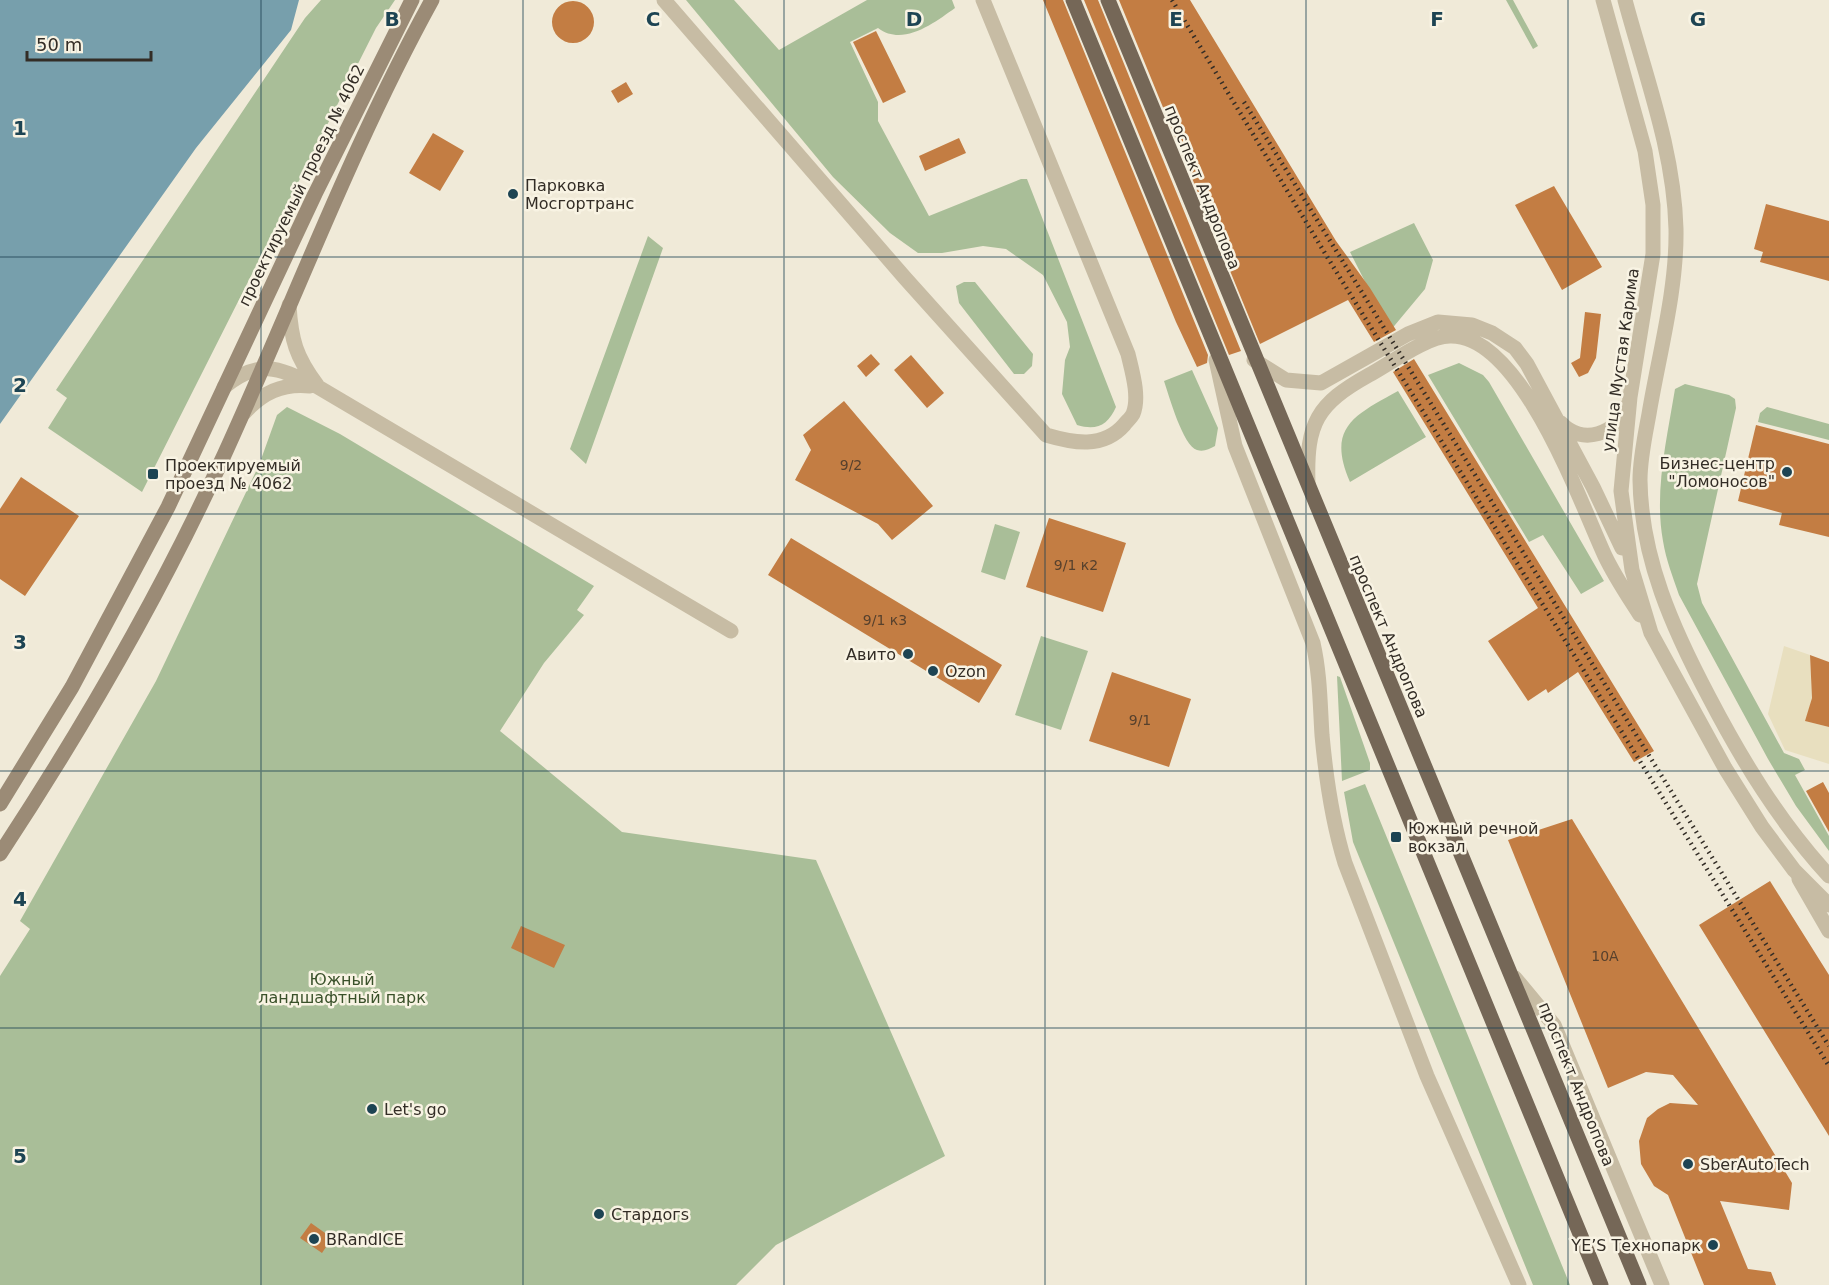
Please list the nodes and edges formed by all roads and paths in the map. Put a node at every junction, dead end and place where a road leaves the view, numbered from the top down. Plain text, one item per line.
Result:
1 (412, 0) edge
2 (432, 0) edge
3 (664, 0) edge
4 (982, 0) edge
5 (1073, 0) edge
6 (1108, 0) edge
7 (1603, 0) edge
8 (1624, 0) edge
9 (289, 305) junction
10 (1208, 322) junction
11 (1254, 360) junction
12 (261, 368) junction
13 (224, 387) junction
14 (318, 387) junction
15 (1630, 397) junction
16 (243, 414) junction
17 (1557, 418) junction
18 (1640, 480) junction
19 (1308, 490) junction
20 (1580, 493) junction
21 (1622, 503) junction
22 (1604, 508) junction
23 (1632, 570) junction
24 (731, 631) dead end
25 (1651, 633) junction
26 (1679, 639) junction
27 (0, 804) edge
28 (0, 854) edge
29 (1794, 870) junction
30 (1829, 876) edge
31 (1829, 905) edge
32 (1829, 931) edge
33 (1513, 975) junction
34 (1519, 1285) edge
35 (1601, 1285) edge
36 (1639, 1285) edge
37 (1662, 1285) edge

1 - 13 main road, проектируемый проезд № 4062
2 - 9 main road
3 - 4 street
5 - 10 main road
6 - 11 main road, проспект Андропова
7 - 15 street, улица Мустая Карима
8 - 18 street
9 - 12 main road
9 - 14 street
10 - 34 street
10 - 35 main road
11 - 17 street
11 - 19 main road, проспект Андропова
12 - 13 street
12 - 14 street
12 - 16 main road
13 - 27 main road, проектируемый проезд № 4062
14 - 16 street
14 - 24 street
15 - 17 street
15 - 21 street, улица Мустая Карима
16 - 28 main road
17 - 22 street
18 - 21 street
18 - 26 street
19 - 20 street
19 - 33 main road, проспект Андропова
20 - 22 street
20 - 25 street
21 - 22 street
21 - 23 street, улица Мустая Карима
22 - 23 street
23 - 25 street, улица Мустая Карима
23 - 26 street
25 - 29 street, улица Мустая Карима
26 - 30 street
29 - 31 street
29 - 32 street, улица Мустая Карима
33 - 36 main road, проспект Андропова
33 - 37 street

